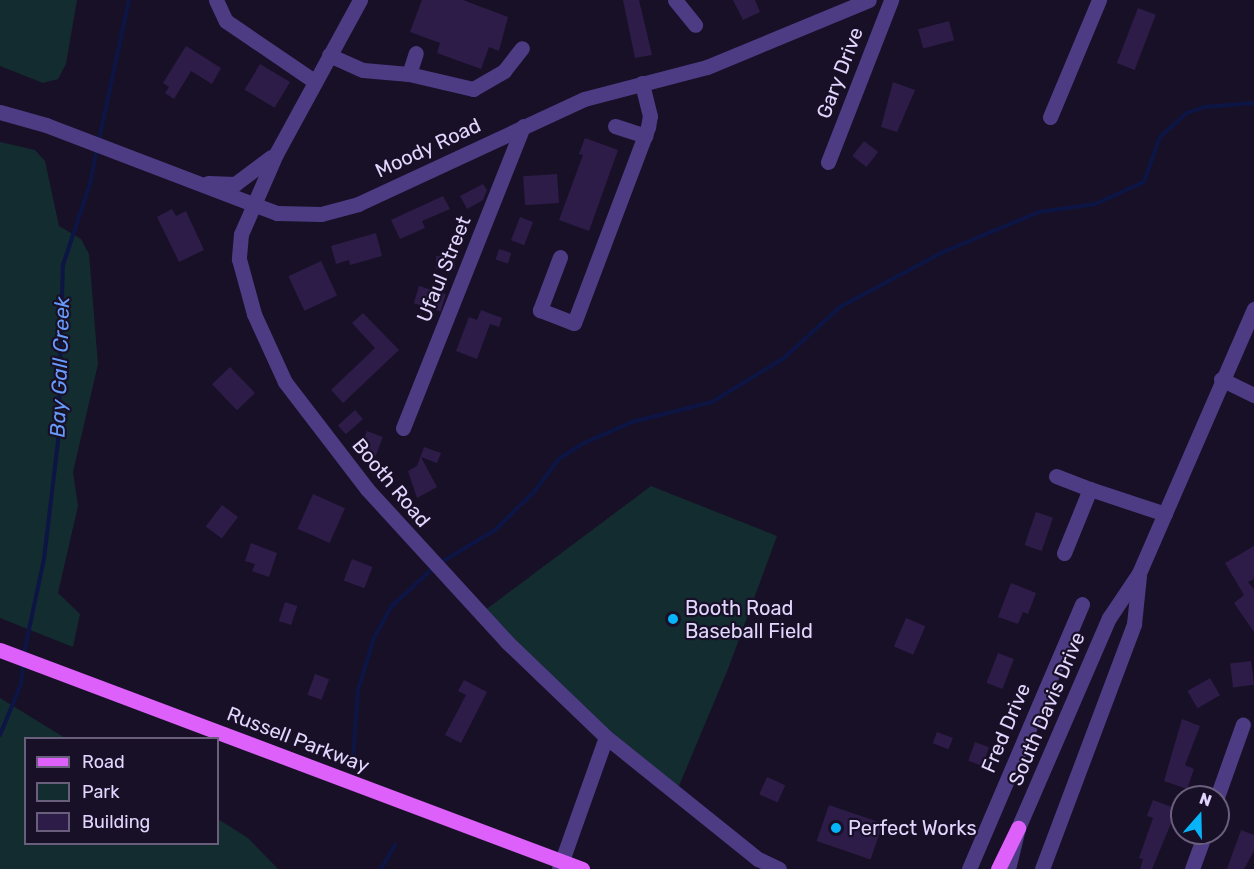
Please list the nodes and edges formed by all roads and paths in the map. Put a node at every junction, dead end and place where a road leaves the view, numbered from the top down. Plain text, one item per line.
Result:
1 (216, 0) edge
2 (360, 0) edge
3 (675, 0) edge
4 (869, 0) edge
5 (891, 0) edge
6 (1099, 0) edge
7 (695, 25) dead end
8 (522, 48) dead end
9 (416, 53) dead end
10 (329, 55) junction
11 (409, 75) junction
12 (314, 81) junction
13 (642, 83) junction
14 (0, 112) edge
15 (1050, 117) dead end
16 (523, 126) junction
17 (615, 126) dead end
18 (645, 136) junction
19 (276, 154) junction
20 (828, 162) dead end
21 (192, 181) junction
22 (253, 204) junction
23 (560, 257) dead end
24 (1254, 309) edge
25 (1221, 379) junction
26 (1254, 395) edge
27 (403, 428) dead end
28 (1056, 476) dead end
29 (1090, 489) junction
30 (1165, 514) junction
31 (1064, 553) dead end
32 (1139, 573) junction
33 (1082, 604) dead end
34 (0, 650) edge
35 (1243, 723) dead end
36 (606, 737) junction
37 (1221, 785) edge
38 (1018, 828) junction
39 (1201, 845) edge
40 (560, 865) edge
41 (582, 869) edge
42 (779, 869) edge
43 (969, 869) edge
44 (999, 869) edge
45 (1008, 869) edge
46 (1042, 869) edge
47 (1192, 869) edge

1 - 12 street
2 - 10 street, Booth Road
3 - 7 street
4 - 13 street, Moody Road
5 - 20 street, Gary Drive
6 - 15 street
8 - 11 street
9 - 11 street
10 - 11 street
10 - 12 street, Booth Road
12 - 19 street, Booth Road
13 - 16 street, Moody Road
13 - 18 street
14 - 21 street, Moody Road
16 - 22 street, Moody Road
16 - 27 street, Ufaul Street
17 - 18 street
18 - 23 street
19 - 21 street
19 - 22 street, Booth Road
21 - 22 street, Moody Road
22 - 36 street, Booth Road
24 - 25 street, South Davis Drive
25 - 26 street
25 - 30 street, South Davis Drive
28 - 29 street
29 - 30 street
29 - 31 street
30 - 32 street, South Davis Drive
32 - 38 street, South Davis Drive
32 - 46 street, South Davis Drive
33 - 43 street, Fred Drive
34 - 40 main road, Russell Parkway
35 - 37 street
36 - 40 street
36 - 42 street, Booth Road
38 - 44 main road
38 - 45 street, South Davis Drive
39 - 47 street
40 - 41 main road, Russell Parkway

